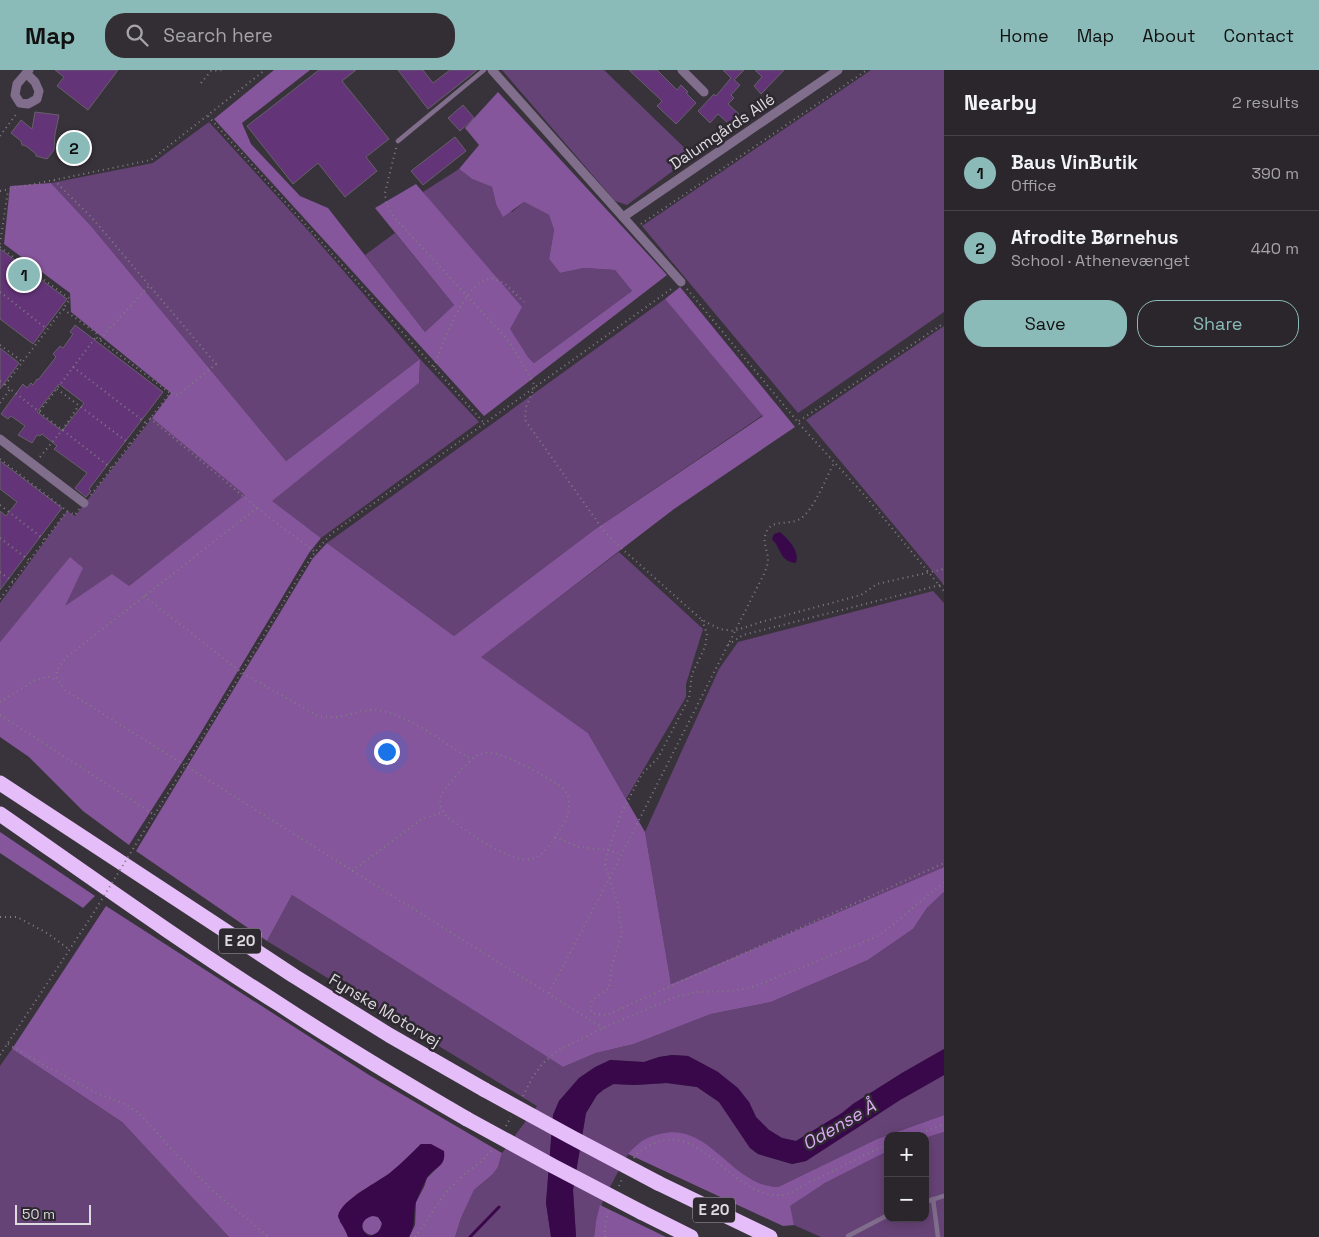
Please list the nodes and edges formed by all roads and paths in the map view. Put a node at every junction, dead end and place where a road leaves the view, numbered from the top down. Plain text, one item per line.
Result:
1 (225, 70) edge
2 (265, 70) edge
3 (484, 70) edge
4 (492, 70) edge
5 (682, 70) edge
6 (838, 70) edge
7 (867, 70) edge
8 (27, 72) edge
9 (201, 83) dead end
10 (704, 92) dead end
11 (22, 103) junction
12 (208, 116) junction
13 (0, 136) edge
14 (398, 141) joint
15 (54, 180) junction
16 (8, 189) junction
17 (0, 191) edge
18 (623, 217) junction
19 (634, 228) junction
20 (1, 237) edge
21 (0, 246) edge
22 (681, 282) junction
23 (149, 286) junction
24 (0, 292) edge
25 (468, 297) junction
26 (524, 302) dead end
27 (63, 309) junction
28 (944, 322) edge
29 (47, 329) junction
30 (96, 337) junction
31 (99, 340) junction
32 (0, 345) edge
33 (22, 362) junction
34 (73, 367) junction
35 (434, 367) junction
36 (0, 381) edge
37 (5, 385) junction
38 (535, 386) junction
39 (10, 389) junction
40 (57, 389) junction
41 (170, 393) junction
42 (0, 403) edge
43 (79, 405) junction
44 (40, 412) junction
45 (150, 418) junction
46 (799, 422) junction
47 (146, 423) junction
48 (484, 423) junction
49 (63, 429) junction
50 (0, 439) edge
51 (130, 444) junction
52 (0, 459) edge
53 (834, 462) junction
54 (34, 464) junction
55 (111, 468) junction
56 (84, 503) junction
57 (0, 506) edge
58 (257, 508) junction
59 (67, 511) junction
60 (0, 538) edge
61 (46, 540) junction
62 (315, 552) junction
63 (30, 561) junction
64 (944, 569) edge
65 (0, 572) edge
66 (929, 572) junction
67 (13, 582) junction
68 (944, 584) edge
69 (939, 585) junction
70 (944, 591) edge
71 (144, 596) junction
72 (0, 599) edge
73 (702, 620) junction
74 (734, 631) junction
75 (726, 646) junction
76 (242, 672) junction
77 (57, 680) junction
78 (0, 702) edge
79 (0, 715) edge
80 (472, 759) junction
81 (185, 766) junction
82 (0, 783) edge
83 (444, 812) junction
84 (0, 814) edge
85 (154, 814) junction
86 (556, 837) junction
87 (608, 850) junction
88 (621, 854) junction
89 (944, 863) edge
90 (352, 871) junction
91 (609, 879) junction
92 (944, 883) edge
93 (0, 917) edge
94 (70, 950) junction
95 (548, 993) junction
96 (603, 1028) junction
97 (8, 1044) junction
98 (0, 1055) edge
99 (519, 1103) dead end
100 (514, 1111) dead end
101 (944, 1124) edge
102 (506, 1127) dead end
103 (923, 1132) edge
104 (497, 1144) dead end
105 (884, 1146) edge
106 (631, 1163) dead end
107 (626, 1171) dead end
108 (618, 1188) dead end
109 (944, 1196) edge
110 (933, 1199) junction
111 (929, 1200) edge
112 (611, 1204) dead end
113 (884, 1217) edge
114 (848, 1236) edge
115 (269, 1237) edge
116 (415, 1237) edge
117 (605, 1237) edge
118 (691, 1237) edge
119 (770, 1237) edge
120 (938, 1237) edge

1 - 9 path
2 - 12 path
3 - 14 lane
4 - 18 street
5 - 10 street
6 - 18 street, Dalumgårds Allé
7 - 19 path
8 - 11 street
8 - 11 street
11 - 13 path
12 - 15 path
12 - 35 path
14 - 25 path
15 - 16 path
15 - 23 path
16 - 17 path
16 - 20 path
18 - 19 street
19 - 22 street
20 - 21 path
21 - 27 path
22 - 38 path
22 - 46 path
23 - 31 path
23 - 41 path
24 - 29 path
25 - 26 path
25 - 35 path
25 - 38 path
27 - 29 path
27 - 30 path
28 - 46 path
29 - 33 path
30 - 31 path
30 - 34 path
31 - 41 path
32 - 33 path
33 - 37 path
34 - 40 path
34 - 47 path
35 - 48 path
36 - 37 path
37 - 39 path
38 - 48 path
38 - 73 path
39 - 42 path
39 - 44 path
40 - 43 path
40 - 44 path
41 - 45 path
43 - 49 path
43 - 51 path
44 - 49 path
45 - 47 path
45 - 58 path
46 - 53 path
47 - 51 path
48 - 62 path
49 - 54 path
49 - 55 path
50 - 54 street
51 - 55 path
52 - 59 path
53 - 66 path
53 - 74 path
54 - 56 street
55 - 56 path
56 - 59 path
57 - 61 path
58 - 62 path
58 - 71 path
59 - 61 path
60 - 63 path
61 - 63 path
62 - 76 path
63 - 67 path
64 - 66 path
65 - 67 path
66 - 69 path
66 - 74 path
67 - 72 path
68 - 69 path
69 - 70 path
69 - 75 path
71 - 76 path
71 - 77 path
73 - 74 path
73 - 87 path
74 - 75 path
75 - 88 path
76 - 80 path
76 - 81 path
77 - 78 path
77 - 81 path
79 - 85 path
80 - 83 path
80 - 86 path
81 - 85 path
81 - 90 path
82 - 119 highway, Fynske Motorvej / E 20, bridge
83 - 86 path
83 - 90 path
84 - 118 highway, E 20, bridge
85 - 94 path, bridge
86 - 87 path
87 - 88 path
87 - 91 path
88 - 91 path
89 - 91 path
90 - 95 path
91 - 95 path
92 - 96 path
93 - 94 path
94 - 97 path
95 - 96 path
96 - 99 path
97 - 98 path
97 - 115 path
100 - 102 path
101 - 103 path
104 - 116 path
105 - 106 path
107 - 108 path
109 - 110 lane
110 - 111 lane
110 - 120 lane
112 - 117 path
113 - 114 lane

